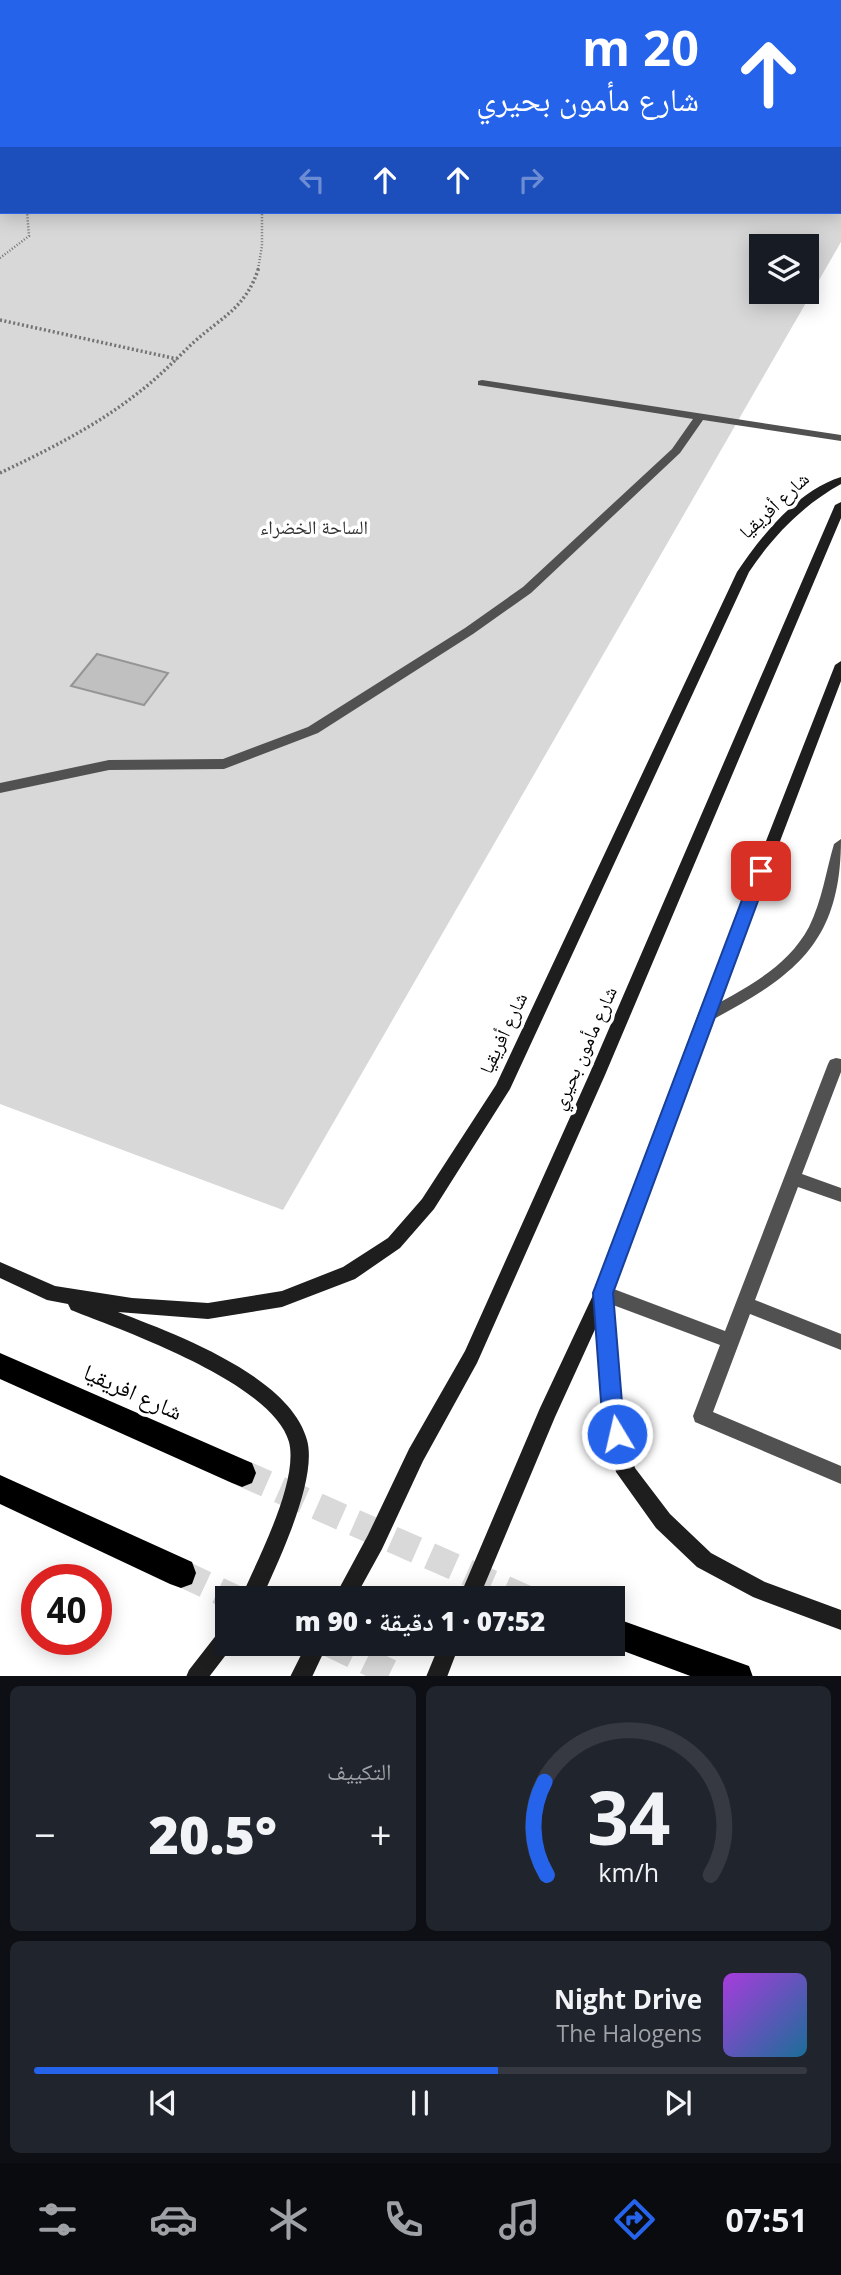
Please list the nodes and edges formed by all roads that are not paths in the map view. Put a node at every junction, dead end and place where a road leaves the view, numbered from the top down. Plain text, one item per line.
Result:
1 (482, 383) dead end
2 (701, 415) junction
3 (841, 438) edge
4 (841, 480) edge
5 (841, 505) edge
6 (841, 666) edge
7 (0, 788) edge
8 (841, 845) edge
9 (705, 1017) junction
10 (841, 1066) edge
11 (793, 1178) junction
12 (841, 1195) edge
13 (0, 1270) edge
14 (603, 1293) junction
15 (53, 1294) junction
16 (746, 1304) junction
17 (731, 1341) junction
18 (841, 1342) edge
19 (0, 1366) edge
20 (242, 1473) tunnel mouth
21 (841, 1475) edge
22 (0, 1489) edge
23 (181, 1573) tunnel mouth
24 (257, 1586) edge
25 (351, 1586) edge
26 (474, 1586) edge
27 (841, 1620) edge
28 (625, 1637) edge
29 (215, 1652) edge
30 (311, 1656) edge
31 (444, 1656) edge
32 (196, 1676) edge
33 (300, 1676) edge
34 (436, 1676) edge
35 (738, 1676) edge

1 - 2 lane
2 - 3 lane
2 - 7 lane
4 - 15 street, شارع أفريقيا
5 - 25 street, شارع مأمون بحيري
6 - 9 street
8 - 9 lane
9 - 14 street
10 - 11 lane
11 - 12 lane
11 - 16 lane
13 - 15 street, شارع أفريقيا
14 - 17 lane
14 - 26 street
14 - 27 street
15 - 24 street
16 - 17 lane
16 - 18 lane
17 - 21 lane
19 - 20 highway, شارع افريقيا
22 - 23 highway
28 - 35 highway
29 - 32 street
30 - 33 street
31 - 34 street

